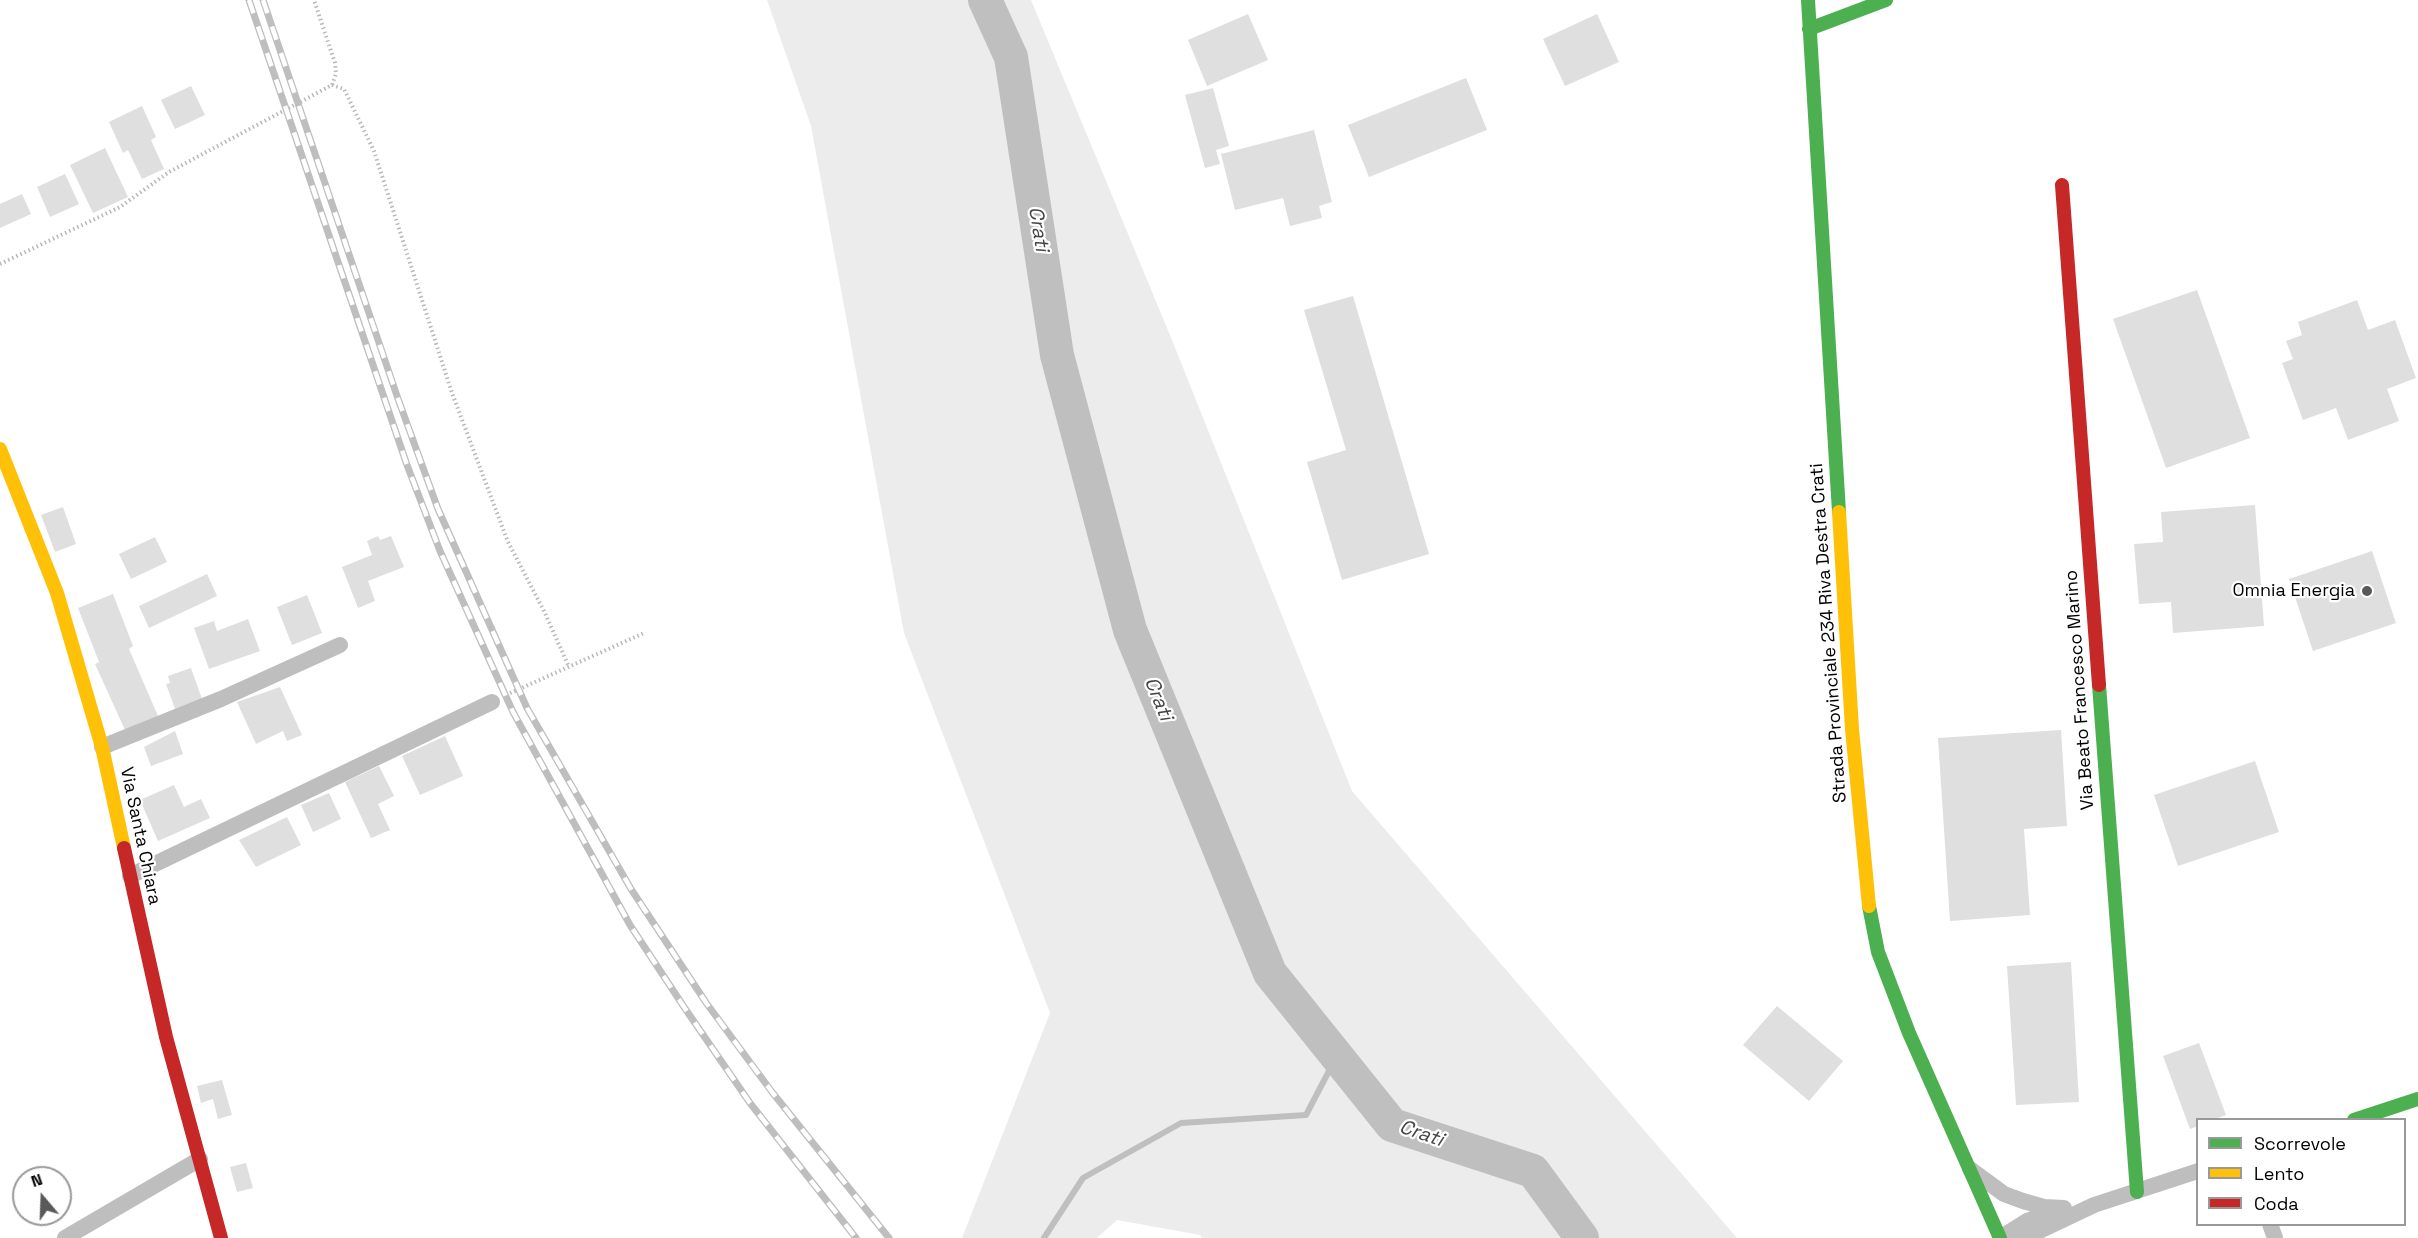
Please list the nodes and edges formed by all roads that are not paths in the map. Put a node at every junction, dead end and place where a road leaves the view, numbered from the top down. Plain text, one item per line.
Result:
1 (1808, 0) edge
2 (1886, 0) edge
3 (1809, 29) junction
4 (2062, 185) dead end
5 (0, 449) edge
6 (339, 645) dead end
7 (492, 702) road end
8 (102, 747) junction
9 (130, 876) junction
10 (2418, 1099) edge
11 (2357, 1118) edge
12 (200, 1159) junction
13 (1969, 1169) junction
14 (2196, 1172) edge
15 (2137, 1192) junction
16 (2066, 1213) junction
17 (65, 1238) edge
18 (221, 1238) edge
19 (2000, 1238) edge
20 (2050, 1238) edge

1 - 3 street, Strada Provinciale 234 Riva Destra Crati
2 - 3 street
3 - 13 street, Strada Provinciale 234 Riva Destra Crati
4 - 15 street, Via Beato Francesco Marino
5 - 8 street, Via Santa Chiara
6 - 8 street
7 - 9 street
8 - 9 street, Via Santa Chiara
9 - 12 street, Via Santa Chiara
10 - 11 street
12 - 17 street
12 - 18 street, Via Santa Chiara
13 - 16 street
13 - 19 street, Strada Provinciale 234 Riva Destra Crati
14 - 15 street
15 - 16 street
16 - 19 street
16 - 20 street

